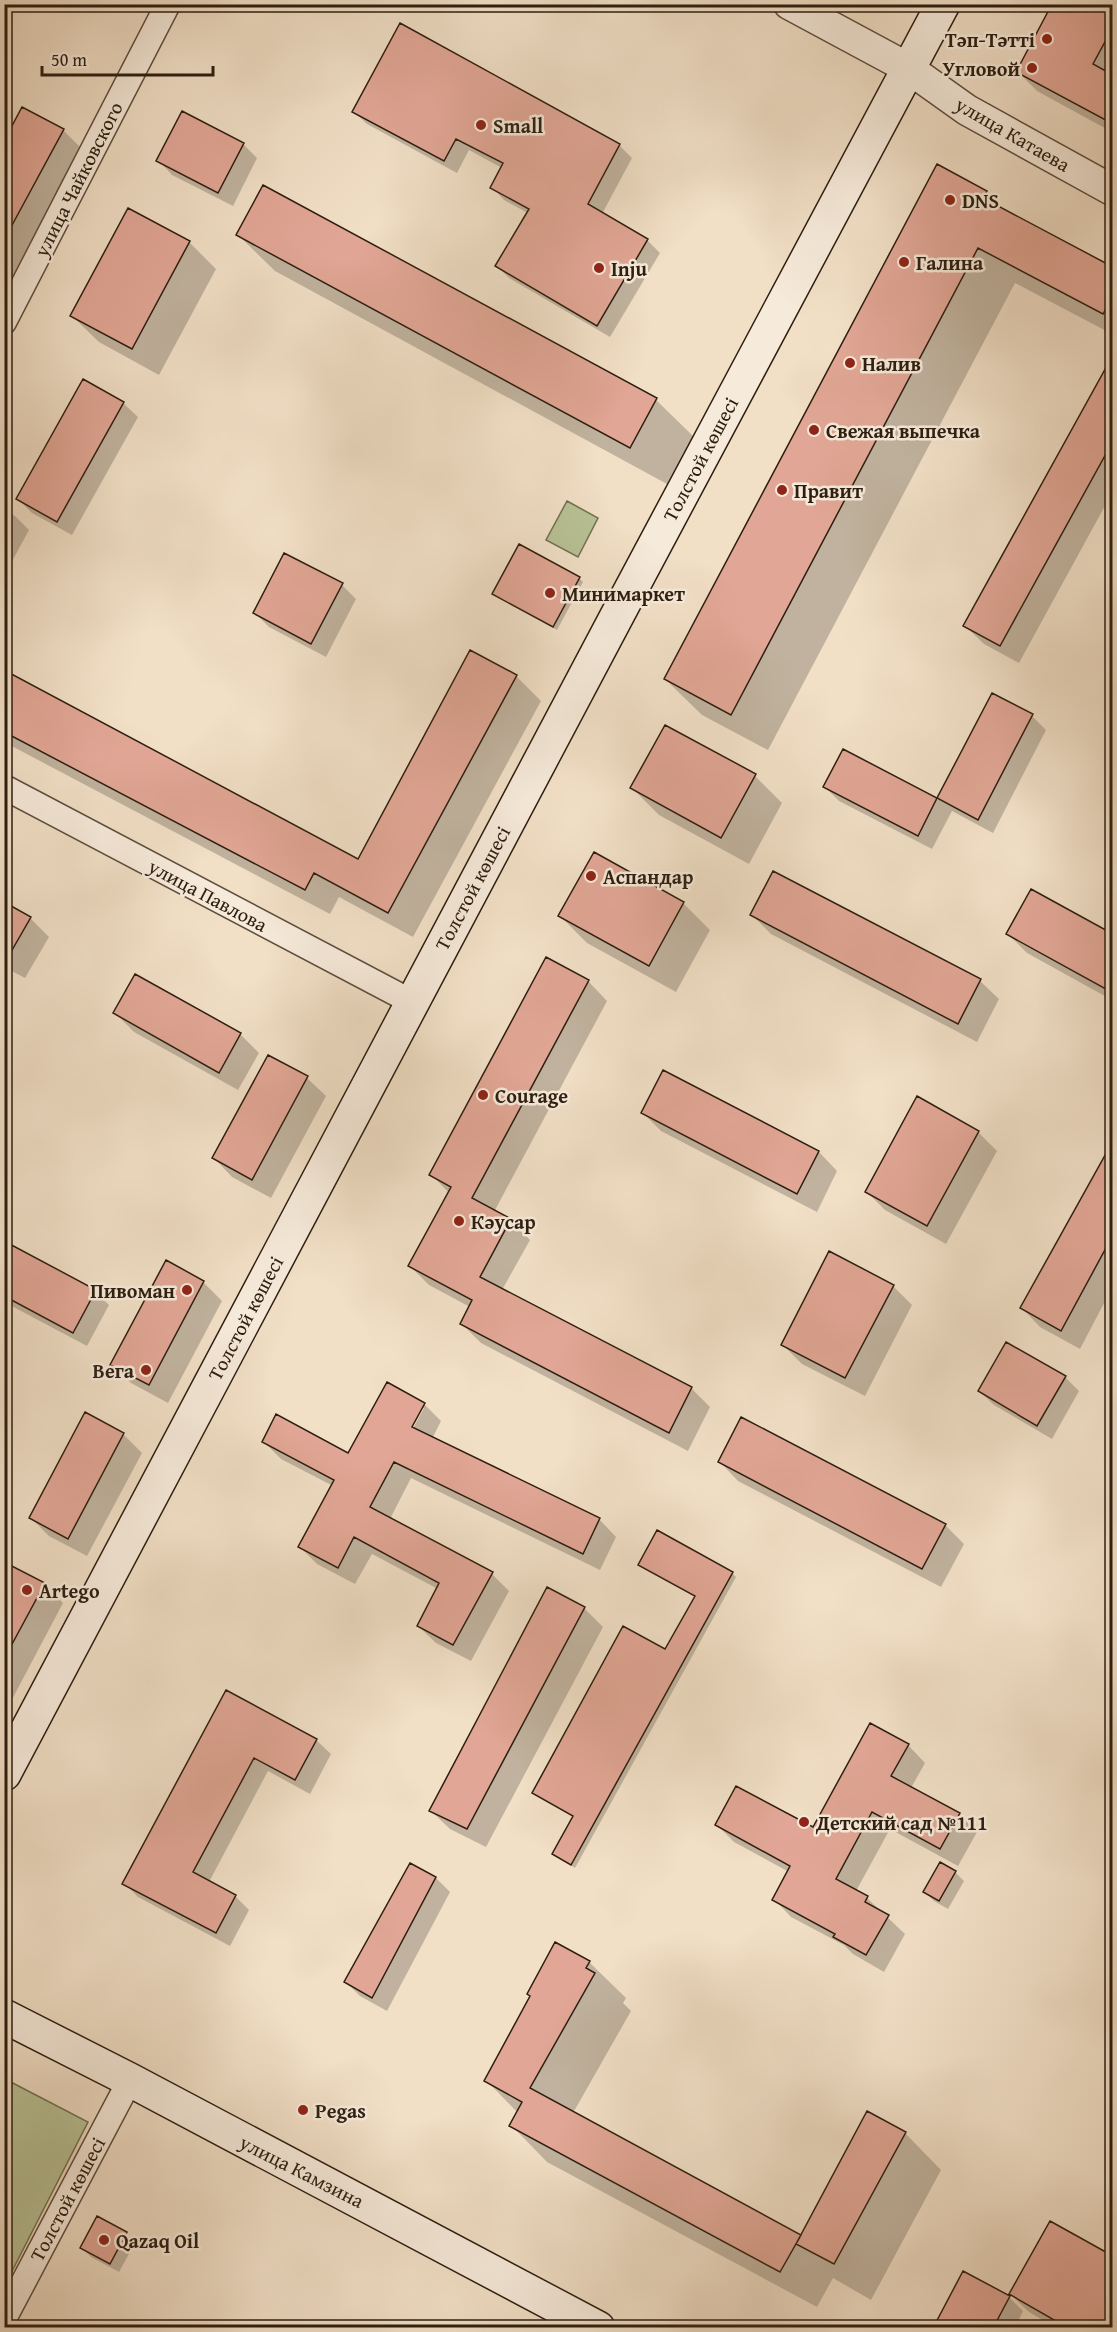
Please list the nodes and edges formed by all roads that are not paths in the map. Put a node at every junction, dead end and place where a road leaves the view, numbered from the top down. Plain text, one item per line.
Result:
1 (168, 4) edge
2 (789, 4) edge
3 (943, 4) edge
4 (908, 68) junction
5 (1113, 190) edge
6 (4, 322) edge
7 (4, 787) edge
8 (412, 1002) junction
9 (4, 1774) edge
10 (4, 2016) edge
11 (130, 2080) junction
12 (4, 2319) edge
13 (598, 2328) edge

1 - 6 street, улица Чайковского
2 - 4 street, улица Катаева
3 - 4 main road, Толстой көшесі
4 - 5 street, улица Катаева
4 - 8 main road, Толстой көшесі
7 - 8 street, улица Павлова
8 - 9 main road, Толстой көшесі
10 - 11 main road, улица Камзина
11 - 12 street, Толстой көшесі
11 - 13 main road, улица Камзина

